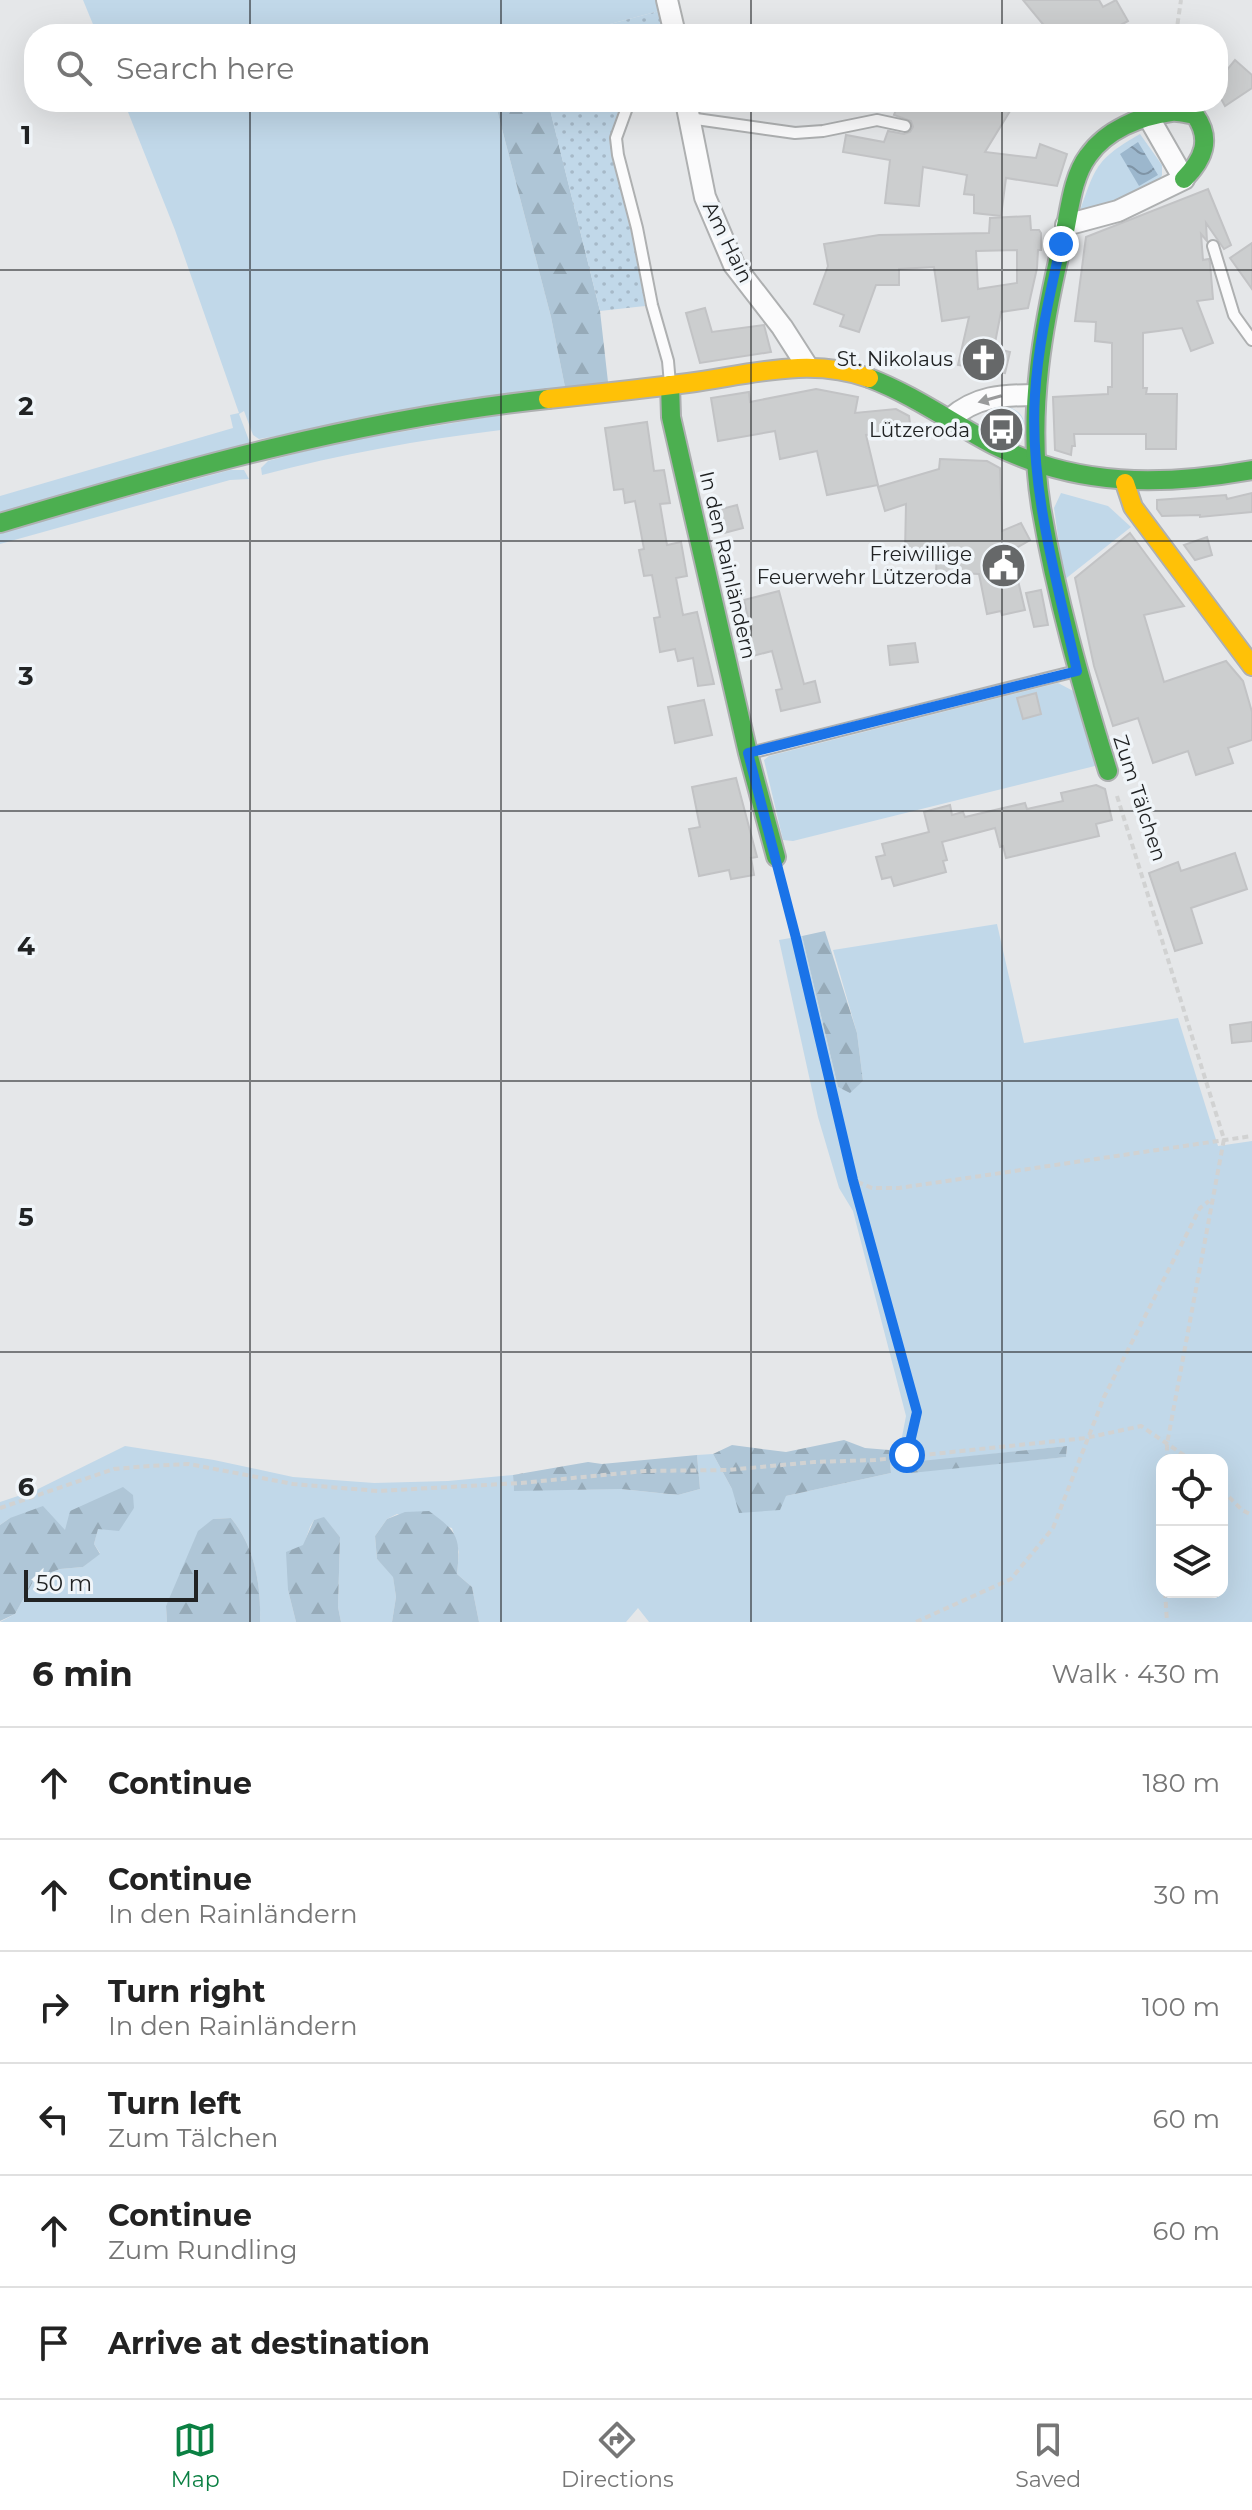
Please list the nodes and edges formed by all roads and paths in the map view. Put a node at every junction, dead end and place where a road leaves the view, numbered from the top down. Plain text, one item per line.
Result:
1 (667, 0) edge
2 (1181, 0) edge
3 (673, 24) edge
4 (1177, 24) edge
5 (625, 112) edge
6 (688, 112) edge
7 (692, 112) edge
8 (1170, 112) edge
9 (1178, 112) edge
10 (1149, 118) junction
11 (905, 126) dead end
12 (1184, 179) junction
13 (1066, 225) junction
14 (1213, 246) dead end
15 (1252, 340) edge
16 (807, 366) junction
17 (670, 385) junction
18 (1035, 395) junction
19 (950, 419) junction
20 (1036, 464) junction
21 (1252, 470) edge
22 (1125, 483) junction
23 (0, 523) edge
24 (1252, 666) edge
25 (1077, 671) junction
26 (748, 753) junction
27 (1108, 771) joint
28 (776, 857) joint
29 (1252, 1136) edge
30 (1224, 1139) junction
31 (853, 1180) junction
32 (1211, 1199) junction
33 (1086, 1438) junction
34 (1167, 1444) junction
35 (1167, 1454) edge
36 (1182, 1454) edge
37 (907, 1455) junction
38 (1228, 1496) edge
39 (0, 1508) edge
40 (1252, 1515) edge
41 (1165, 1598) edge
42 (916, 1622) edge
43 (1167, 1622) edge

1 - 3 street
2 - 4 path
5 - 17 lane
6 - 16 street, Am Hain
7 - 11 lane
8 - 10 street, Zum Tälchen
9 - 12 street, Zum Tälchen
10 - 12 street
10 - 13 street, Zum Tälchen
12 - 13 street
13 - 18 street, Zum Tälchen
14 - 15 lane
16 - 17 street
16 - 19 street
17 - 23 street
17 - 26 street, In den Rainländern
18 -> 19 street
18 - 20 street, Zum Tälchen
19 - 20 street
20 - 22 street
20 - 25 street, Zum Tälchen
21 - 22 street
22 - 24 street
25 - 26 lane
25 - 27 street, Zum Tälchen
26 - 28 street, In den Rainländern
27 - 30 path, Zum Tälchen
28 - 31 path
29 - 30 path
30 - 31 path
30 - 32 path
31 - 37 path
32 - 33 path
32 - 34 path
33 - 34 path
33 - 37 path
33 - 42 path
34 - 35 path
34 - 36 path
37 - 39 path
38 - 40 path
41 - 43 path

